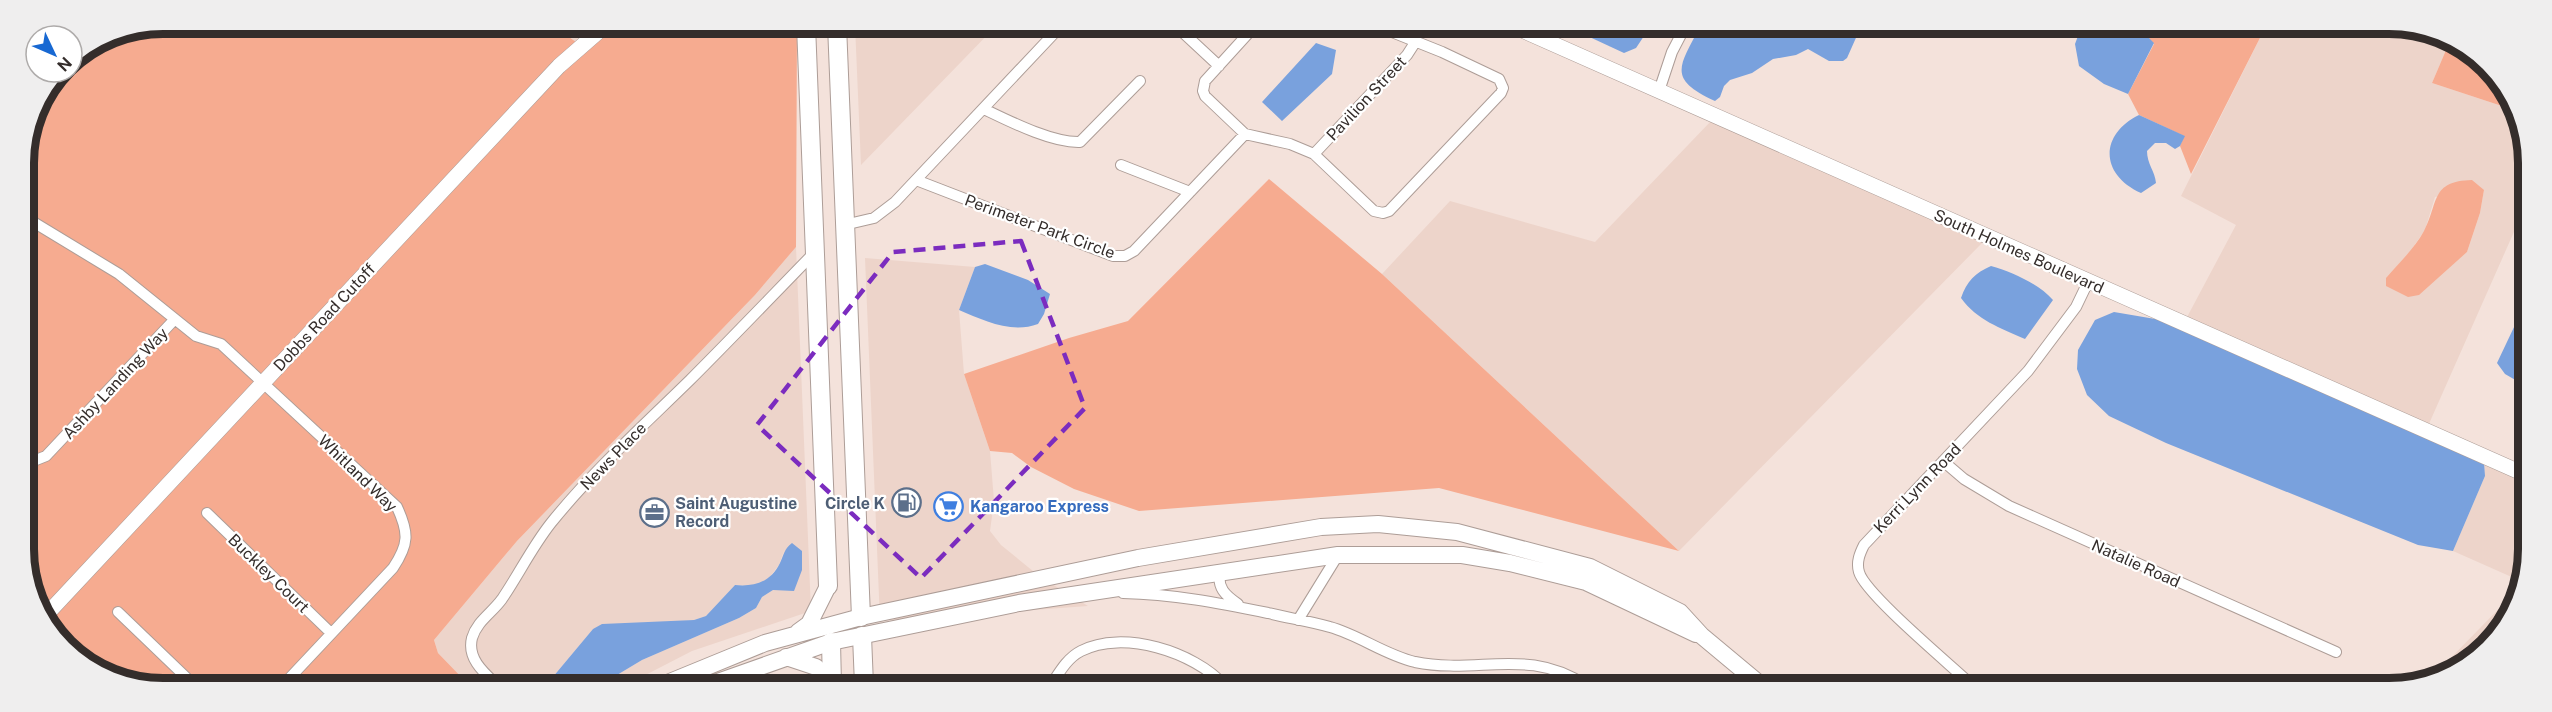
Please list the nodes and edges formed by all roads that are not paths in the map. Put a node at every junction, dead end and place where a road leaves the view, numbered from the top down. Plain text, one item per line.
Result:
1 (596, 34) edge
2 (806, 34) edge
3 (836, 34) edge
4 (1054, 34) edge
5 (1185, 34) edge
6 (1248, 34) edge
7 (1396, 34) edge
8 (1531, 34) edge
9 (1681, 34) edge
10 (1416, 41) junction
11 (1219, 66) junction
12 (1140, 81) dead end
13 (1659, 91) junction
14 (984, 109) junction
15 (1245, 134) junction
16 (1314, 154) junction
17 (1121, 165) dead end
18 (916, 180) junction
19 (1190, 192) junction
20 (35, 223) edge
21 (844, 225) junction
22 (814, 253) junction
23 (2088, 282) junction
24 (174, 320) junction
25 (262, 383) junction
26 (34, 461) edge
27 (1943, 461) junction
28 (2518, 471) edge
29 (207, 513) dead end
30 (1345, 526) junction
31 (1338, 555) junction
32 (1220, 571) junction
33 (828, 586) junction
34 (1084, 592) junction
35 (1246, 609) junction
36 (51, 610) edge
37 (118, 612) dead end
38 (861, 617) junction
39 (1298, 620) junction
40 (332, 633) junction
41 (796, 634) junction
42 (831, 634) junction
43 (862, 636) junction
44 (1702, 636) junction
45 (2336, 652) dead end
46 (786, 657) junction
47 (1574, 677) edge
48 (1751, 677) edge
49 (1963, 677) edge
50 (187, 678) edge
51 (290, 678) edge
52 (490, 678) edge
53 (680, 678) edge
54 (729, 678) edge
55 (826, 678) edge
56 (832, 678) edge
57 (864, 678) edge
58 (1056, 678) edge
59 (1215, 678) edge

1 - 25 main road, Dobbs Road Cutoff
2 - 22 highway
3 - 21 highway
4 - 14 street
5 - 11 street
6 - 11 street
7 - 10 street
8 - 13 main road, South Holmes Boulevard
9 - 13 street
10 - 16 street, Pavilion Street
10 - 16 street
11 - 15 street
12 - 14 street
13 - 23 main road, South Holmes Boulevard
14 - 18 street
15 - 16 street
15 - 19 street, Perimeter Park Circle
17 - 19 street
18 - 19 street, Perimeter Park Circle
18 - 21 street
20 - 24 street, Ashby Landing Way
21 - 38 highway
22 - 33 highway
22 - 52 street, News Place
23 - 27 street, Kerri Lynn Road
23 - 28 main road, South Holmes Boulevard
24 - 25 street, Ashby Landing Way
24 - 26 street, Ashby Landing Way
25 - 36 main road, Dobbs Road Cutoff
25 - 40 street, Whitland Way
27 - 45 street, Natalie Road
27 - 49 street, Kerri Lynn Road
29 - 40 street, Buckley Court
30 - 31 main road
30 - 38 main road
30 - 44 main road
31 - 32 main road
31 - 39 street
31 - 44 main road
32 - 34 main road
32 - 35 street
33 - 41 main road
33 - 42 main road
34 - 35 street
34 - 43 main road
35 - 39 street
37 - 50 street
38 - 42 main road
38 - 43 main road
39 - 47 street
40 - 51 street, Whitland Way
41 - 42 main road
41 - 53 main road
42 - 43 main road
42 - 46 main road
42 - 56 highway
43 - 57 highway
44 - 48 main road
46 - 54 main road
46 - 55 main road
58 - 59 street

